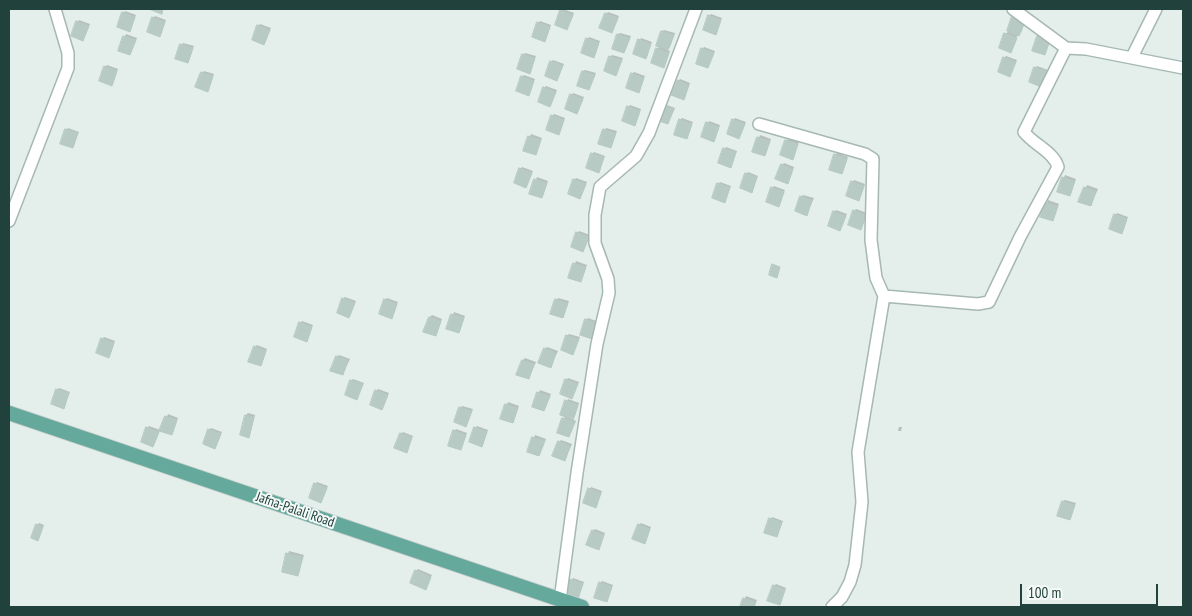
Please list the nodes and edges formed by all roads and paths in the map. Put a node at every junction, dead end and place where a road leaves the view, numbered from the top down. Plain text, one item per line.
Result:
1 (55, 9) edge
2 (696, 9) edge
3 (1013, 9) edge
4 (1156, 9) edge
5 (1066, 48) junction
6 (1132, 57) junction
7 (1183, 68) edge
8 (759, 124) dead end
9 (9, 221) edge
10 (884, 296) junction
11 (9, 413) edge
12 (560, 600) junction
13 (582, 607) edge
14 (832, 607) edge

1 - 9 street
2 - 12 street
3 - 5 street
4 - 6 street
5 - 6 street
5 - 10 street
6 - 7 street
8 - 10 street
10 - 14 street
11 - 12 main road, Jafna-Palali Road
12 - 13 main road, Jafna-Palali Road

